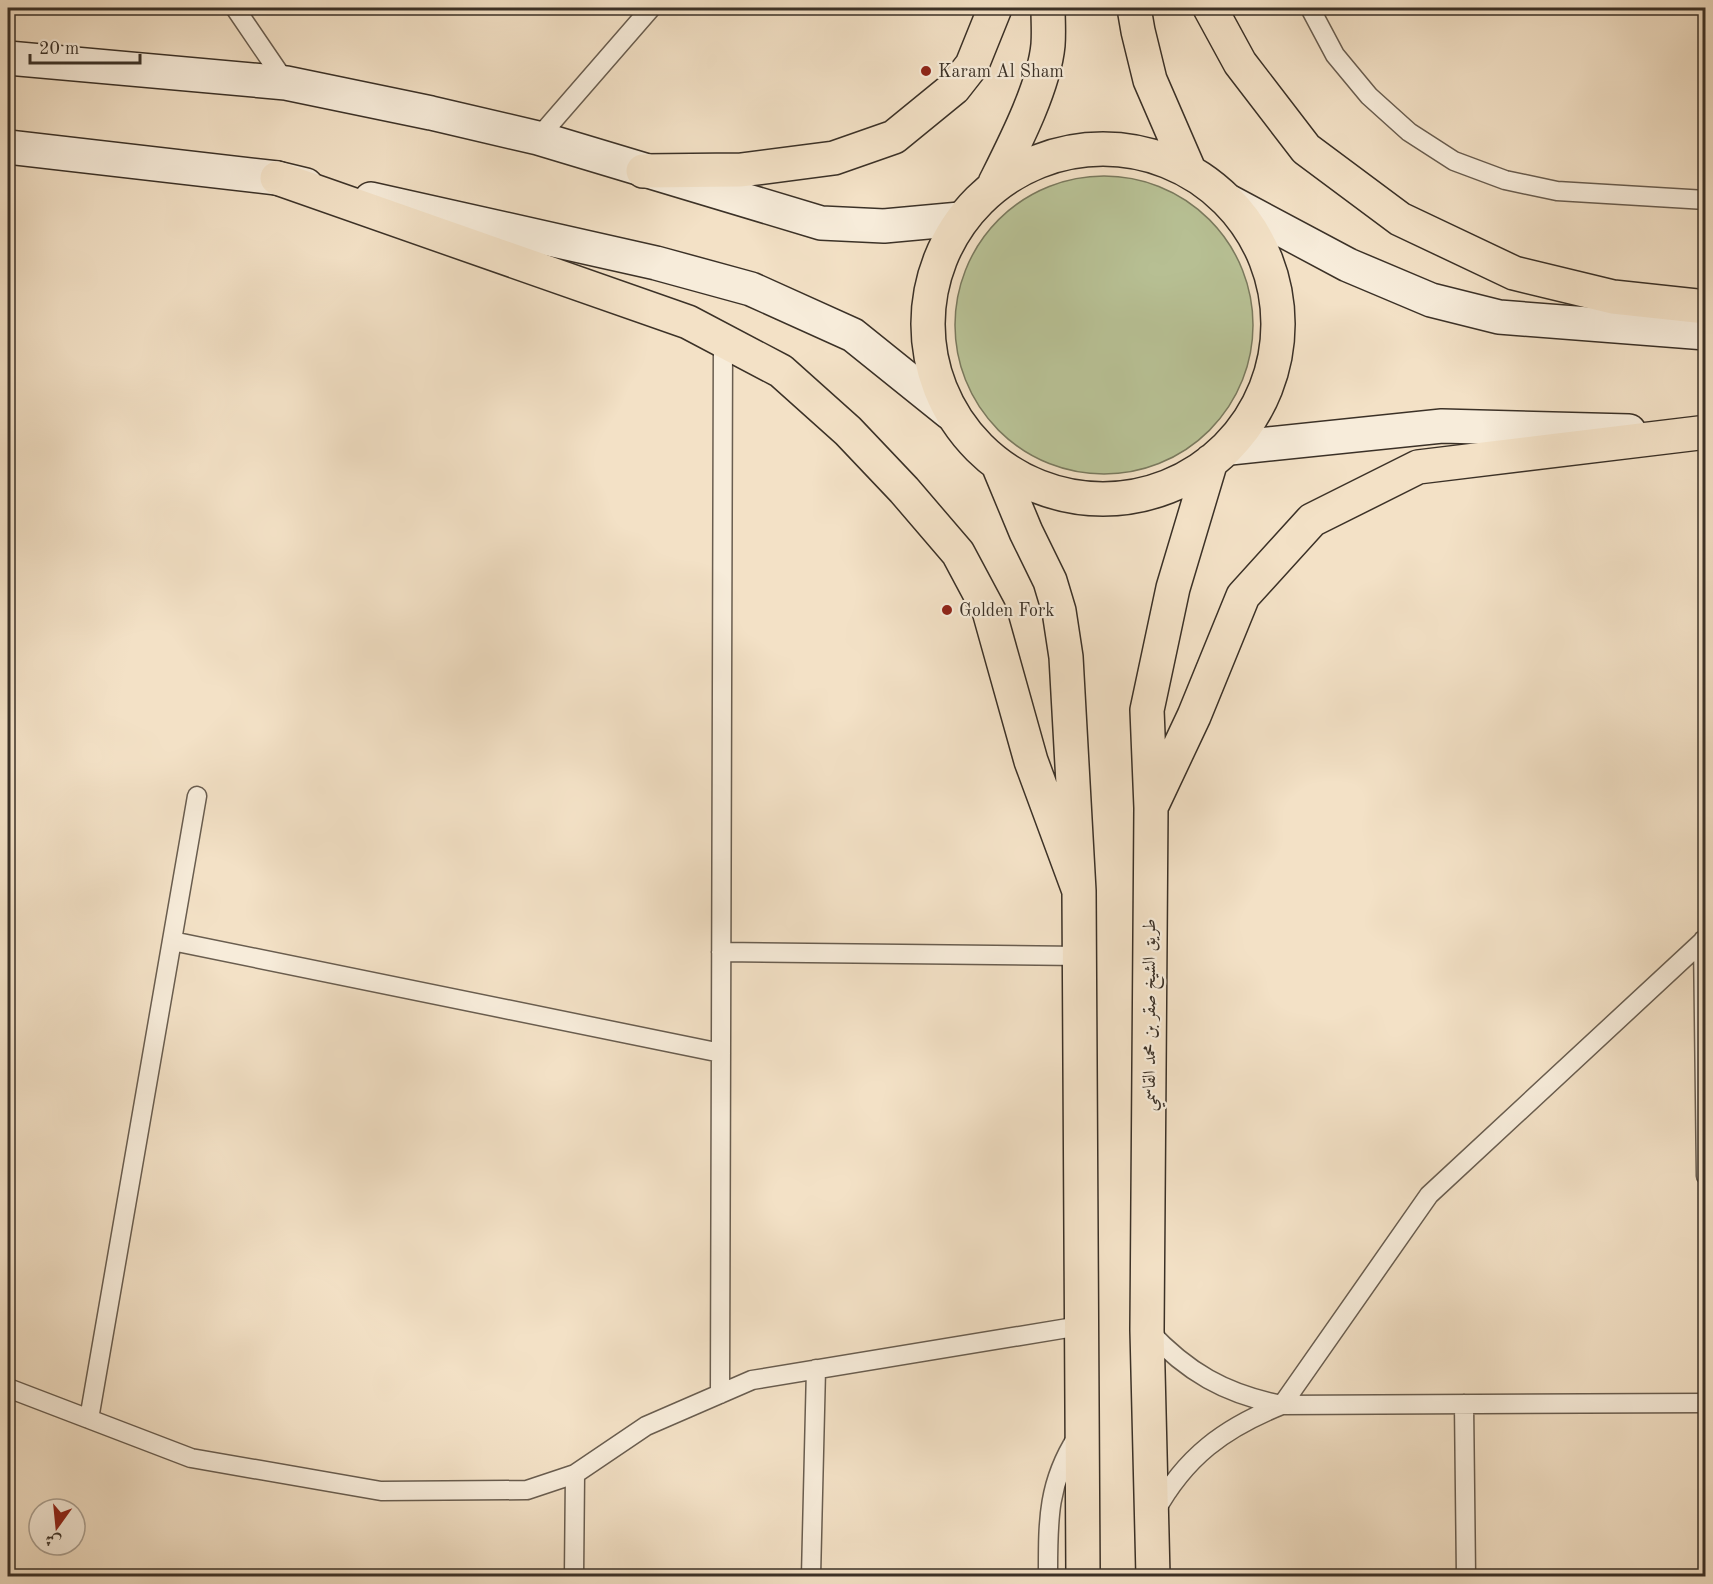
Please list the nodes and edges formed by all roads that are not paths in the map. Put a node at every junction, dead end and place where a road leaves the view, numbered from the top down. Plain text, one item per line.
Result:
1 (235, 8) edge
2 (651, 8) edge
3 (995, 8) edge
4 (1048, 8) edge
5 (1134, 8) edge
6 (1210, 8) edge
7 (1311, 8) edge
8 (8, 58) edge
9 (286, 83) junction
10 (538, 138) junction
11 (8, 147) edge
12 (1189, 170) junction
13 (643, 171) junction
14 (277, 178) junction
15 (995, 183) junction
16 (1706, 200) edge
17 (1230, 201) junction
18 (960, 219) junction
19 (1706, 306) edge
20 (1706, 333) edge
21 (723, 340) junction
22 (950, 413) junction
23 (1702, 434) edge
24 (1220, 454) junction
25 (999, 467) junction
26 (197, 796) dead end
27 (1150, 808) junction
28 (1079, 891) junction
29 (1705, 939) edge
30 (172, 940) junction
31 (721, 952) junction
32 (1080, 956) junction
33 (721, 1053) junction
34 (1706, 1176) edge
35 (1080, 1326) junction
36 (1148, 1330) junction
37 (816, 1369) junction
38 (8, 1388) edge
39 (720, 1394) junction
40 (1706, 1403) edge
41 (1464, 1404) junction
42 (1282, 1405) junction
43 (89, 1419) junction
44 (1082, 1430) junction
45 (575, 1474) junction
46 (1152, 1519) junction
47 (574, 1576) edge
48 (811, 1576) edge
49 (1048, 1576) edge
50 (1083, 1576) edge
51 (1153, 1576) edge
52 (1466, 1576) edge

1 - 9 lane
2 - 10 lane
3 - 13 highway
4 - 15 highway
5 - 12 highway
6 - 19 highway
7 - 16 lane
8 - 9 main road
9 - 10 main road
10 - 13 main road
11 - 14 main road
12 - 15 highway
12 - 17 highway
13 - 18 main road
14 - 21 highway
14 - 22 main road
15 - 18 highway
17 - 20 main road
17 - 24 highway
18 - 22 highway
21 - 28 highway
21 - 31 lane
22 - 25 highway
23 - 24 main road
23 - 27 highway
24 - 25 highway
24 - 27 highway, طريق الشيخ صقر بن محمد القاسمي
25 - 28 highway
26 - 30 lane
27 - 36 highway, طريق الشيخ صقر بن محمد القاسمي
28 - 32 highway
29 - 34 lane
29 - 42 lane
30 - 33 lane
30 - 43 lane
31 - 32 lane
31 - 33 lane
32 - 35 highway
33 - 39 lane
35 - 37 lane
35 - 44 highway
36 - 42 lane
36 - 46 highway, طريق الشيخ صقر بن محمد القاسمي
37 - 39 lane
37 - 48 lane
38 - 43 lane
39 - 45 lane
40 - 41 lane
41 - 42 lane
41 - 52 lane
42 - 46 lane
43 - 45 lane
44 - 49 lane
44 - 50 highway
45 - 47 lane
46 - 51 highway, طريق الشيخ صقر بن محمد القاسمي

